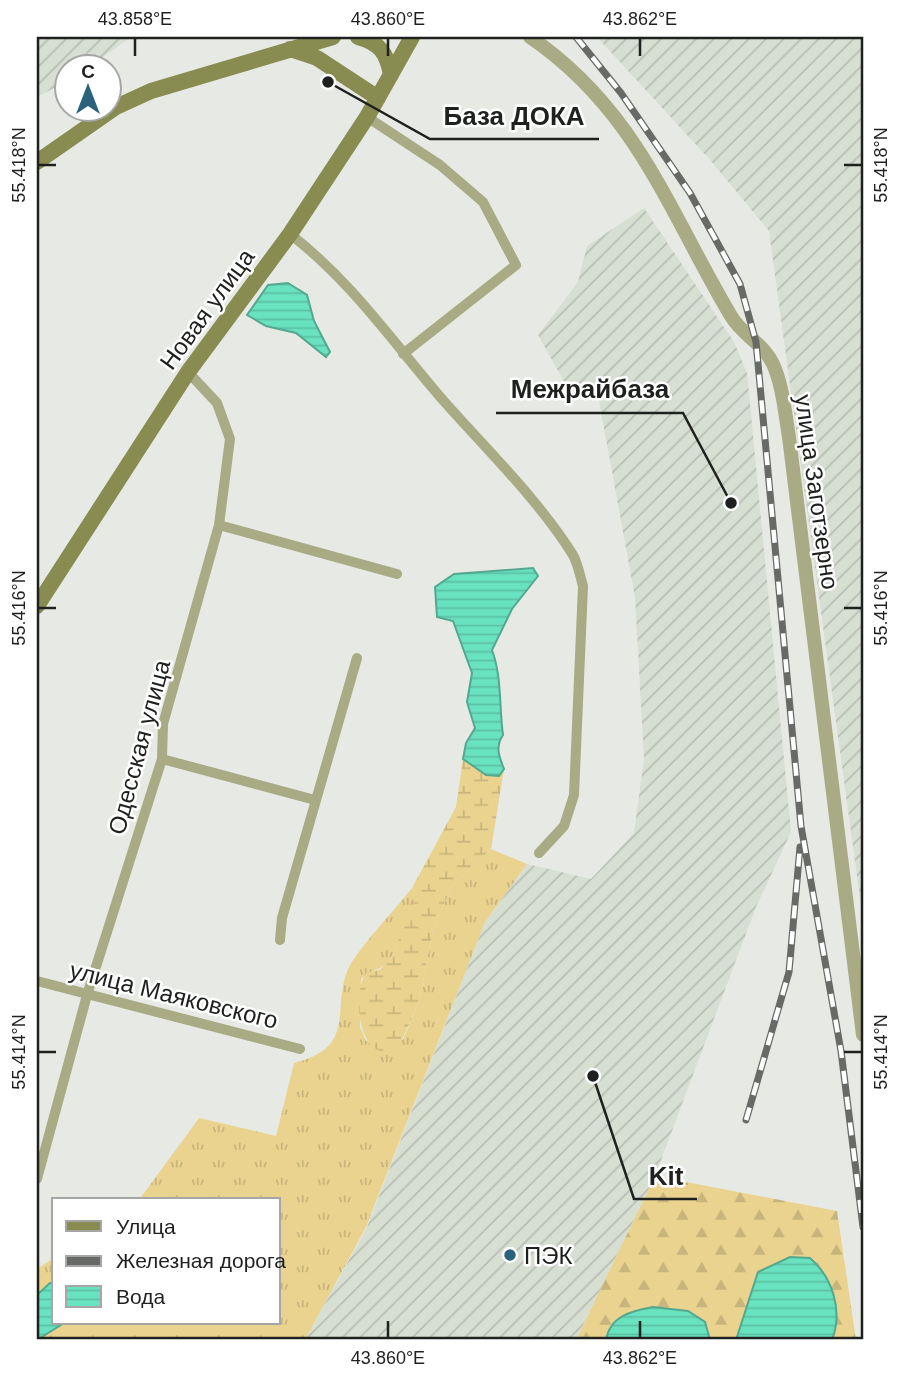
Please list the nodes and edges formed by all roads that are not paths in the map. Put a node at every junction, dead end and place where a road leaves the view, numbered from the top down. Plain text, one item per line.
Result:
1 (333, 37) edge
2 (358, 37) edge
3 (412, 37) edge
4 (530, 37) edge
5 (290, 49) junction
6 (391, 75) junction
7 (378, 98) junction
8 (367, 117) junction
9 (37, 162) edge
10 (290, 234) junction
11 (403, 354) junction
12 (188, 372) junction
13 (219, 524) junction
14 (397, 574) dead end
15 (37, 606) edge
16 (357, 658) dead end
17 (162, 759) junction
18 (315, 800) junction
19 (539, 853) dead end
20 (280, 940) dead end
21 (37, 981) edge
22 (87, 995) junction
23 (863, 1035) edge
24 (300, 1049) dead end
25 (37, 1178) edge

1 - 5 main road
2 - 6 main road
3 - 6 main road, Новая улица
4 - 23 street, улица Заготзерно
5 - 7 main road
5 - 9 main road
6 - 7 main road, Новая улица
7 - 8 main road, Новая улица
8 - 10 main road, Новая улица
8 - 11 street
10 - 11 street
10 - 12 main road, Новая улица
11 - 19 street
12 - 13 street, Одесская улица
12 - 15 main road, Новая улица
13 - 14 street
13 - 17 street, Одесская улица
16 - 18 street
17 - 18 street
17 - 22 street, Одесская улица
18 - 20 street
21 - 22 street, улица Маяковского
22 - 24 street, улица Маяковского
22 - 25 street, Одесская улица

